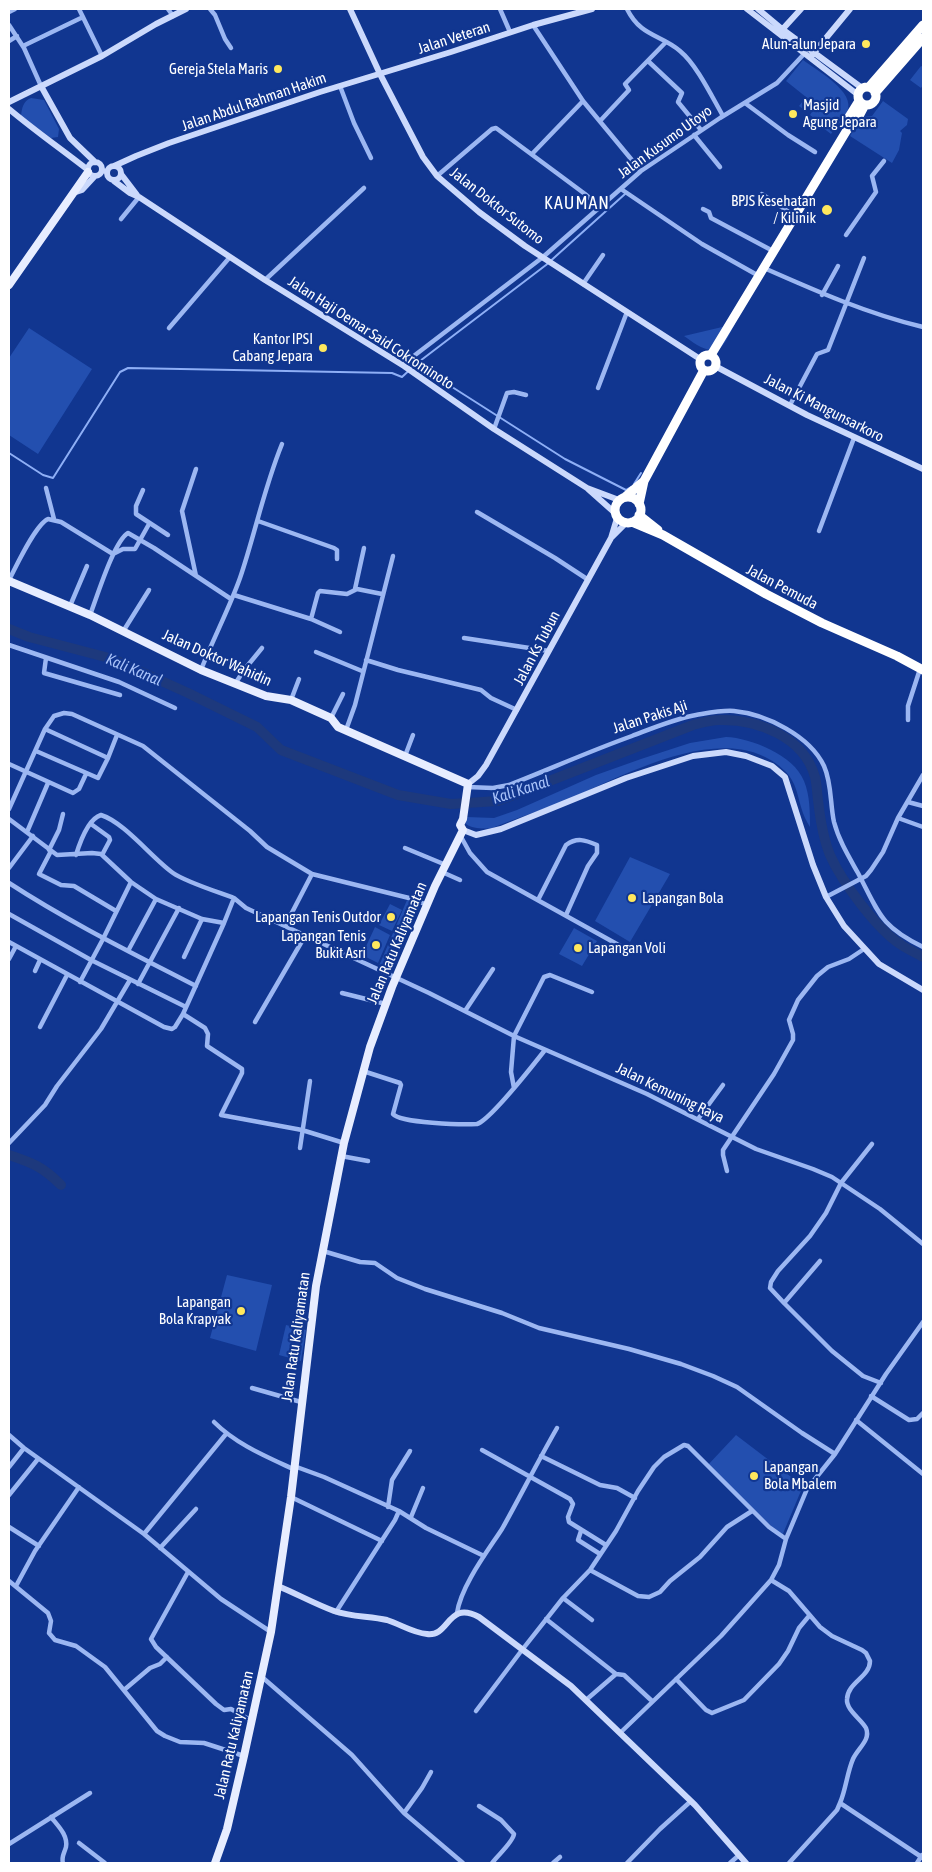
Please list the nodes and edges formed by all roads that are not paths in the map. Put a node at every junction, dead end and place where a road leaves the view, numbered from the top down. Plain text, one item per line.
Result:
1 (15, 9) edge
2 (80, 9) edge
3 (168, 9) edge
4 (186, 9) edge
5 (210, 9) edge
6 (350, 9) edge
7 (500, 9) edge
8 (592, 9) edge
9 (627, 9) edge
10 (747, 9) edge
11 (758, 9) edge
12 (801, 9) edge
13 (850, 9) edge
14 (579, 11) edge
15 (9, 12) edge
16 (173, 16) junction
17 (83, 17) junction
18 (9, 25) edge
19 (533, 25) junction
20 (923, 25) edge
21 (781, 31) junction
22 (510, 32) junction
23 (17, 36) junction
24 (923, 38) edge
25 (9, 41) edge
26 (666, 42) junction
27 (23, 46) junction
28 (231, 48) dead end
29 (810, 55) junction
30 (102, 56) junction
31 (648, 61) junction
32 (380, 74) junction
33 (41, 86) junction
34 (340, 86) junction
35 (865, 95) junction
36 (583, 101) junction
37 (9, 102) edge
38 (745, 102) junction
39 (9, 109) edge
40 (723, 116) junction
41 (600, 121) junction
42 (701, 130) junction
43 (694, 135) junction
44 (70, 138) junction
45 (61, 148) junction
46 (815, 152) dead end
47 (532, 154) junction
48 (136, 156) junction
49 (370, 158) dead end
50 (884, 161) dead end
51 (97, 163) junction
52 (112, 167) junction
53 (720, 167) dead end
54 (641, 172) junction
55 (121, 173) junction
56 (92, 174) junction
57 (437, 176) junction
58 (111, 179) junction
59 (364, 188) dead end
60 (621, 189) junction
61 (762, 194) dead end
62 (138, 197) junction
63 (600, 207) junction
64 (703, 209) dead end
65 (795, 216) junction
66 (121, 220) dead end
67 (846, 234) dead end
68 (774, 251) junction
69 (603, 255) dead end
70 (230, 257) junction
71 (864, 258) dead end
72 (546, 259) junction
73 (838, 266) dead end
74 (764, 268) junction
75 (759, 276) junction
76 (265, 280) junction
77 (584, 284) junction
78 (9, 285) edge
79 (822, 295) junction
80 (846, 304) junction
81 (627, 312) junction
82 (923, 327) edge
83 (169, 328) dead end
84 (711, 355) junction
85 (700, 359) junction
86 (403, 365) junction
87 (715, 366) junction
88 (704, 370) junction
89 (598, 388) dead end
90 (526, 395) dead end
91 (790, 405) junction
92 (494, 429) junction
93 (854, 438) junction
94 (282, 444) dead end
95 (196, 469) dead end
96 (923, 469) edge
97 (644, 481) junction
98 (46, 488) dead end
99 (588, 488) junction
100 (143, 490) dead end
101 (622, 498) junction
102 (639, 504) junction
103 (477, 512) dead end
104 (639, 515) junction
105 (616, 516) junction
106 (54, 519) junction
107 (258, 521) junction
108 (629, 522) junction
109 (149, 524) junction
110 (819, 531) dead end
111 (168, 535) dead end
112 (663, 535) junction
113 (611, 538) junction
114 (141, 540) junction
115 (364, 548) dead end
116 (113, 554) junction
117 (393, 556) dead end
118 (337, 559) dead end
119 (87, 566) dead end
120 (196, 576) junction
121 (587, 579) junction
122 (9, 581) edge
123 (355, 589) junction
124 (149, 590) dead end
125 (382, 594) junction
126 (232, 597) junction
127 (70, 606) junction
128 (90, 615) junction
129 (311, 619) junction
130 (124, 630) junction
131 (340, 632) dead end
132 (464, 638) dead end
133 (9, 645) edge
134 (262, 648) dead end
135 (549, 651) junction
136 (316, 652) dead end
137 (46, 658) junction
138 (366, 660) junction
139 (201, 670) junction
140 (922, 670) edge
141 (362, 671) junction
142 (299, 679) dead end
143 (236, 684) junction
144 (343, 694) dead end
145 (120, 696) dead end
146 (291, 700) junction
147 (175, 708) dead end
148 (517, 710) junction
149 (331, 718) junction
150 (908, 720) dead end
151 (45, 729) junction
152 (346, 730) junction
153 (412, 734) dead end
154 (117, 735) junction
155 (36, 752) junction
156 (405, 756) junction
157 (108, 758) junction
158 (9, 764) edge
159 (27, 772) junction
160 (86, 774) junction
161 (923, 774) edge
162 (48, 783) junction
163 (467, 787) junction
164 (9, 790) edge
165 (15, 792) junction
166 (908, 802) junction
167 (923, 806) edge
168 (9, 809) edge
169 (63, 814) dead end
170 (898, 818) junction
171 (9, 819) edge
172 (91, 824) junction
173 (923, 827) edge
174 (27, 832) junction
175 (461, 832) junction
176 (32, 836) junction
177 (405, 848) dead end
178 (50, 851) junction
179 (76, 854) junction
180 (102, 855) junction
181 (9, 868) edge
182 (444, 868) junction
183 (312, 874) junction
184 (861, 879) junction
185 (460, 880) dead end
186 (131, 882) junction
187 (9, 883) edge
188 (829, 895) junction
189 (234, 898) junction
190 (156, 899) junction
191 (538, 900) junction
192 (427, 904) junction
193 (179, 908) junction
194 (116, 911) junction
195 (9, 914) edge
196 (566, 915) junction
197 (202, 918) junction
198 (224, 923) junction
199 (285, 926) junction
200 (305, 936) junction
201 (103, 939) junction
202 (9, 942) edge
203 (16, 946) junction
204 (624, 948) dead end
205 (923, 948) edge
206 (864, 950) junction
207 (128, 951) junction
208 (184, 958) dead end
209 (9, 959) edge
210 (40, 960) junction
211 (91, 960) junction
212 (149, 962) junction
213 (493, 969) dead end
214 (35, 971) dead end
215 (67, 975) junction
216 (396, 977) junction
217 (130, 980) junction
218 (80, 982) junction
219 (138, 984) junction
220 (196, 986) junction
221 (923, 990) edge
222 (592, 992) dead end
223 (342, 993) dead end
224 (118, 1003) junction
225 (386, 1004) junction
226 (186, 1007) junction
227 (466, 1012) junction
228 (183, 1014) junction
229 (255, 1022) dead end
230 (40, 1027) dead end
231 (514, 1036) junction
232 (545, 1050) junction
233 (363, 1071) junction
234 (310, 1081) dead end
235 (723, 1085) dead end
236 (514, 1088) junction
237 (698, 1119) junction
238 (302, 1130) junction
239 (732, 1137) junction
240 (9, 1143) edge
241 (344, 1143) junction
242 (872, 1144) dead end
243 (300, 1148) dead end
244 (341, 1156) junction
245 (368, 1161) dead end
246 (727, 1171) dead end
247 (841, 1183) junction
248 (923, 1244) edge
249 (323, 1251) junction
250 (820, 1261) dead end
251 (784, 1303) junction
252 (923, 1322) edge
253 (881, 1383) junction
254 (252, 1388) dead end
255 (871, 1396) junction
256 (301, 1402) junction
257 (923, 1413) edge
258 (856, 1420) junction
259 (214, 1422) dead end
260 (557, 1428) dead end
261 (226, 1434) junction
262 (9, 1435) edge
263 (24, 1448) junction
264 (482, 1450) dead end
265 (410, 1451) dead end
266 (835, 1454) junction
267 (541, 1456) junction
268 (38, 1459) junction
269 (9, 1467) edge
270 (293, 1467) junction
271 (923, 1474) edge
272 (531, 1478) junction
273 (79, 1487) junction
274 (423, 1488) dead end
275 (9, 1495) edge
276 (291, 1497) junction
277 (635, 1498) junction
278 (388, 1508) junction
279 (196, 1509) dead end
280 (399, 1511) junction
281 (752, 1511) junction
282 (411, 1518) junction
283 (9, 1527) edge
284 (581, 1530) junction
285 (144, 1534) junction
286 (786, 1540) junction
287 (382, 1541) junction
288 (606, 1544) junction
289 (39, 1546) junction
290 (160, 1548) junction
291 (600, 1554) junction
292 (484, 1556) junction
293 (590, 1570) junction
294 (188, 1572) junction
295 (771, 1580) junction
296 (9, 1581) edge
297 (16, 1586) junction
298 (278, 1586) junction
299 (563, 1598) junction
300 (336, 1612) junction
301 (457, 1613) junction
302 (809, 1616) junction
303 (546, 1619) junction
304 (592, 1620) dead end
305 (271, 1632) junction
306 (522, 1650) junction
307 (167, 1658) junction
308 (616, 1674) junction
309 (262, 1677) junction
310 (676, 1678) junction
311 (124, 1690) junction
312 (586, 1700) junction
313 (652, 1702) junction
314 (476, 1711) dead end
315 (252, 1721) junction
316 (620, 1733) junction
317 (244, 1756) junction
318 (431, 1772) dead end
319 (90, 1793) dead end
320 (691, 1800) junction
321 (840, 1803) junction
322 (479, 1806) dead end
323 (404, 1813) junction
324 (51, 1817) junction
325 (79, 1843) dead end
326 (9, 1844) edge
327 (738, 1856) junction
328 (923, 1856) edge
329 (560, 1857) dead end
330 (63, 1863) edge
331 (105, 1863) edge
332 (215, 1863) edge
333 (463, 1863) edge
334 (492, 1863) edge
335 (553, 1863) edge
336 (627, 1863) edge
337 (730, 1863) edge
338 (746, 1863) edge
339 (789, 1863) edge
340 (917, 1863) edge

1 - 15 street
2 - 17 street
3 - 16 street
4 - 16 main road
5 - 28 street
6 - 32 main road, Jalan Doktor Sutomo
7 - 22 street
8 - 14 main road, Jalan Veteran
9 - 26 street
10 - 21 main road
11 - 21 main road
12 - 21 main road
13 - 29 main road
14 - 19 main road, Jalan Veteran
16 - 30 main road
17 - 27 street
17 - 30 street
18 - 23 street
19 - 22 main road, Jalan Veteran
19 - 36 street
20 - 35 highway
21 - 29 main road
21 - 29 main road
22 - 32 main road, Jalan Veteran
23 - 25 street
23 - 27 street
24 - 35 highway
26 - 31 street
26 - 40 street
27 - 33 street
29 - 35 main road
29 - 38 street, Jalan Kusumo Utoyo
30 - 33 main road
31 - 41 street
31 - 42 street
32 - 34 main road, Jalan Abdul Rahman Hakim
32 - 57 main road, Jalan Doktor Sutomo
33 - 37 main road
33 - 44 main road
34 - 48 main road, Jalan Abdul Rahman Hakim
34 - 49 street
35 - 65 highway
36 - 41 street
36 - 47 street
38 - 40 street, Jalan Kusumo Utoyo
38 - 46 street
39 - 45 main road
40 - 42 street, Jalan Kusumo Utoyo
41 - 54 street
42 - 43 street, Jalan Kusumo Utoyo
43 - 53 street
43 - 54 street, Jalan Kusumo Utoyo
44 - 45 main road
44 - 51 main road
45 - 56 main road
47 - 57 street
47 - 63 street
48 - 52 main road, Jalan Abdul Rahman Hakim
48 - 55 main road
50 - 67 street
51 - 52 main road
51 - 56 main road
51 - 56 main road
52 - 55 main road
52 - 58 main road
54 - 60 street, Jalan Kusumo Utoyo
55 - 58 main road
55 - 62 main road
56 - 58 main road
56 - 78 main road
57 - 72 main road, Jalan Doktor Sutomo
58 - 62 main road, Jalan Haji Oemar Said Cokrominoto
59 - 76 street
60 - 63 street, Jalan Kusumo Utoyo
60 - 75 street
61 - 65 street
62 - 66 street
62 - 70 main road, Jalan Haji Oemar Said Cokrominoto
63 - 72 street, Jalan Kusumo Utoyo
64 - 68 street
65 - 68 highway
68 - 74 highway
69 - 77 street
70 - 76 main road, Jalan Haji Oemar Said Cokrominoto
70 - 83 street
71 - 80 street
72 - 77 main road, Jalan Doktor Sutomo
72 - 86 street, Jalan Kusumo Utoyo
73 - 79 street
74 - 75 highway
74 - 79 street
75 - 84 highway
76 - 86 main road, Jalan Haji Oemar Said Cokrominoto
77 - 81 main road, Jalan Doktor Sutomo
79 - 80 street
80 - 82 street
80 - 91 street
81 - 85 main road, Jalan Doktor Sutomo
81 - 89 street
84 - 85 highway
84 - 87 highway
85 - 88 highway
86 - 92 main road, Jalan Haji Oemar Said Cokrominoto
87 - 88 highway
87 - 91 main road, Jalan Ki Mangunsarkoro
88 - 97 highway
90 - 92 street
91 - 93 main road, Jalan Ki Mangunsarkoro
92 - 99 main road, Jalan Haji Oemar Said Cokrominoto
93 - 96 main road, Jalan Ki Mangunsarkoro
93 - 110 street
94 - 107 street
95 - 120 street
97 - 101 highway
97 - 102 highway
98 - 106 street
99 - 101 main road, Jalan Haji Oemar Said Cokrominoto
99 - 105 main road
100 - 109 street
101 - 102 highway
101 - 105 highway
102 - 104 highway
103 - 121 street
104 - 108 highway
104 - 112 highway
105 - 108 highway
105 - 113 main road, Jalan Ks Tubun
106 - 116 street
106 - 122 street
107 - 118 street
107 - 126 street
108 - 112 highway, Jalan Pemuda
108 - 113 main road
109 - 111 street
109 - 114 street
112 - 140 highway, Jalan Pemuda
113 - 121 main road, Jalan Ks Tubun
114 - 116 street
114 - 116 street
114 - 120 street
115 - 123 street
116 - 128 street
117 - 125 street
119 - 127 street
120 - 126 street
121 - 135 main road, Jalan Ks Tubun
122 - 127 main road, Jalan Doktor Wahidin
123 - 125 street
123 - 129 street
124 - 130 street
125 - 138 street
126 - 129 street
126 - 139 street
127 - 128 main road, Jalan Doktor Wahidin
128 - 130 main road, Jalan Doktor Wahidin
129 - 131 street
130 - 139 main road, Jalan Doktor Wahidin
132 - 135 street
133 - 137 street
134 - 143 street
135 - 148 main road, Jalan Ks Tubun
136 - 141 street
137 - 145 street
137 - 147 street
138 - 141 street
138 - 148 street
139 - 143 main road, Jalan Doktor Wahidin
140 - 150 street
141 - 152 street
142 - 146 street
143 - 146 main road, Jalan Doktor Wahidin
144 - 149 street
146 - 149 main road, Jalan Doktor Wahidin
148 - 163 main road, Jalan Ks Tubun
149 - 152 main road, Jalan Doktor Wahidin
151 - 154 street
151 - 155 street
151 - 157 street
152 - 156 main road, Jalan Doktor Wahidin
153 - 156 street
154 - 157 street
154 - 183 street
155 - 159 street
155 - 160 street
156 - 163 main road, Jalan Doktor Wahidin
157 - 160 street
158 - 159 street
159 - 162 street
159 - 165 street
160 - 162 street
161 - 166 street
162 - 174 street
163 - 175 main road
163 - 184 street, Jalan Pakis Aji
164 - 165 street
165 - 168 street
166 - 167 street
166 - 170 street
169 - 178 street
170 - 173 street
170 - 184 street
171 - 174 street
172 - 179 street
172 - 180 street
172 - 189 street, Jalan Kemuning Raya
174 - 176 street
175 - 182 main road, Jalan Ratu Kaliyamatan
175 - 188 main road
175 - 191 street
176 - 178 street
176 - 181 street
177 - 182 street
178 - 179 street
178 - 194 street
179 - 180 street
180 - 186 street
182 - 185 street
182 - 192 main road, Jalan Ratu Kaliyamatan
183 - 192 street
183 - 199 street
184 - 188 street
184 - 205 street, Jalan Pakis Aji
186 - 190 street
186 - 194 street
187 - 201 street
188 - 206 main road
189 - 198 street
189 - 199 street, Jalan Kemuning Raya
190 - 193 street
190 - 207 street
191 - 196 street
191 - 196 street
192 - 216 main road, Jalan Ratu Kaliyamatan
193 - 197 street
193 - 212 street
194 - 201 street
195 - 211 street
196 - 204 street
197 - 198 street
197 - 208 street
198 - 220 street
199 - 200 street, Jalan Kemuning Raya
200 - 216 street, Jalan Kemuning Raya
200 - 229 street
201 - 207 street
201 - 211 street
202 - 203 street
203 - 209 street
203 - 210 street
206 - 221 main road
206 - 239 street
207 - 212 street
210 - 214 street
210 - 215 street
211 - 217 street
211 - 218 street
212 - 219 street
212 - 220 street
213 - 227 street
215 - 218 street
215 - 230 street
216 - 225 main road, Jalan Ratu Kaliyamatan
216 - 227 street, Jalan Kemuning Raya
217 - 219 street
217 - 224 street
218 - 224 street
219 - 226 street
220 - 226 street
222 - 231 street
223 - 225 street
224 - 228 street
224 - 240 street
225 - 233 main road, Jalan Ratu Kaliyamatan
226 - 228 street
227 - 231 street, Jalan Kemuning Raya
228 - 238 street
231 - 232 street, Jalan Kemuning Raya
231 - 236 street
232 - 236 street
232 - 237 street, Jalan Kemuning Raya
233 - 236 street
233 - 241 main road, Jalan Ratu Kaliyamatan
234 - 238 street
235 - 237 street
237 - 239 street, Jalan Kemuning Raya
238 - 241 street
238 - 243 street
239 - 246 street
239 - 247 street, Jalan Kemuning Raya
241 - 244 main road, Jalan Ratu Kaliyamatan
242 - 247 street
244 - 245 street
244 - 249 main road, Jalan Ratu Kaliyamatan
247 - 248 street, Jalan Kemuning Raya
247 - 251 street
249 - 256 main road, Jalan Ratu Kaliyamatan
249 - 266 street
250 - 251 street
251 - 253 street
252 - 253 street
253 - 255 street
254 - 256 street
255 - 257 street
255 - 258 street
256 - 270 main road, Jalan Ratu Kaliyamatan
258 - 266 street
258 - 271 street
259 - 261 street
260 - 267 street
261 - 270 street
261 - 285 street
262 - 263 street
263 - 268 street
263 - 269 street
264 - 272 street
265 - 278 street
266 - 286 street
267 - 272 street
267 - 277 street
268 - 273 street
268 - 275 street
270 - 276 main road, Jalan Ratu Kaliyamatan
270 - 278 street
272 - 284 street
272 - 292 street
273 - 285 street
273 - 289 street
274 - 282 street
276 - 287 street
276 - 298 main road, Jalan Ratu Kaliyamatan
277 - 281 street
277 - 288 street
278 - 280 street
279 - 290 street
280 - 282 street
280 - 287 street
281 - 286 street
281 - 293 street
282 - 292 street
283 - 289 street
284 - 288 street
284 - 291 street
285 - 290 street
286 - 295 street
287 - 300 street
288 - 291 street
289 - 297 street
290 - 294 street
291 - 293 street
292 - 301 street
293 - 299 street
294 - 305 street
294 - 307 street
295 - 302 street
295 - 310 street
296 - 297 street
297 - 311 street
298 - 300 main road
298 - 305 main road, Jalan Ratu Kaliyamatan
299 - 303 street
299 - 304 street
300 - 301 main road
301 - 306 main road
302 - 310 street
302 - 321 street
303 - 306 street
303 - 308 street
305 - 309 main road, Jalan Ratu Kaliyamatan
306 - 312 main road
306 - 314 street
307 - 311 street
307 - 315 street
308 - 312 street
308 - 313 street
309 - 315 main road, Jalan Ratu Kaliyamatan
309 - 323 street
310 - 313 street
311 - 317 street
312 - 316 main road
313 - 316 street
315 - 317 main road, Jalan Ratu Kaliyamatan
316 - 320 main road
317 - 332 main road, Jalan Ratu Kaliyamatan
318 - 323 street
319 - 324 street
320 - 327 main road
320 - 336 street
321 - 328 street
321 - 339 street
322 - 334 street
323 - 333 street
324 - 326 street
324 - 330 street
325 - 331 street
327 - 337 street
327 - 338 main road
328 - 340 street
329 - 335 street

